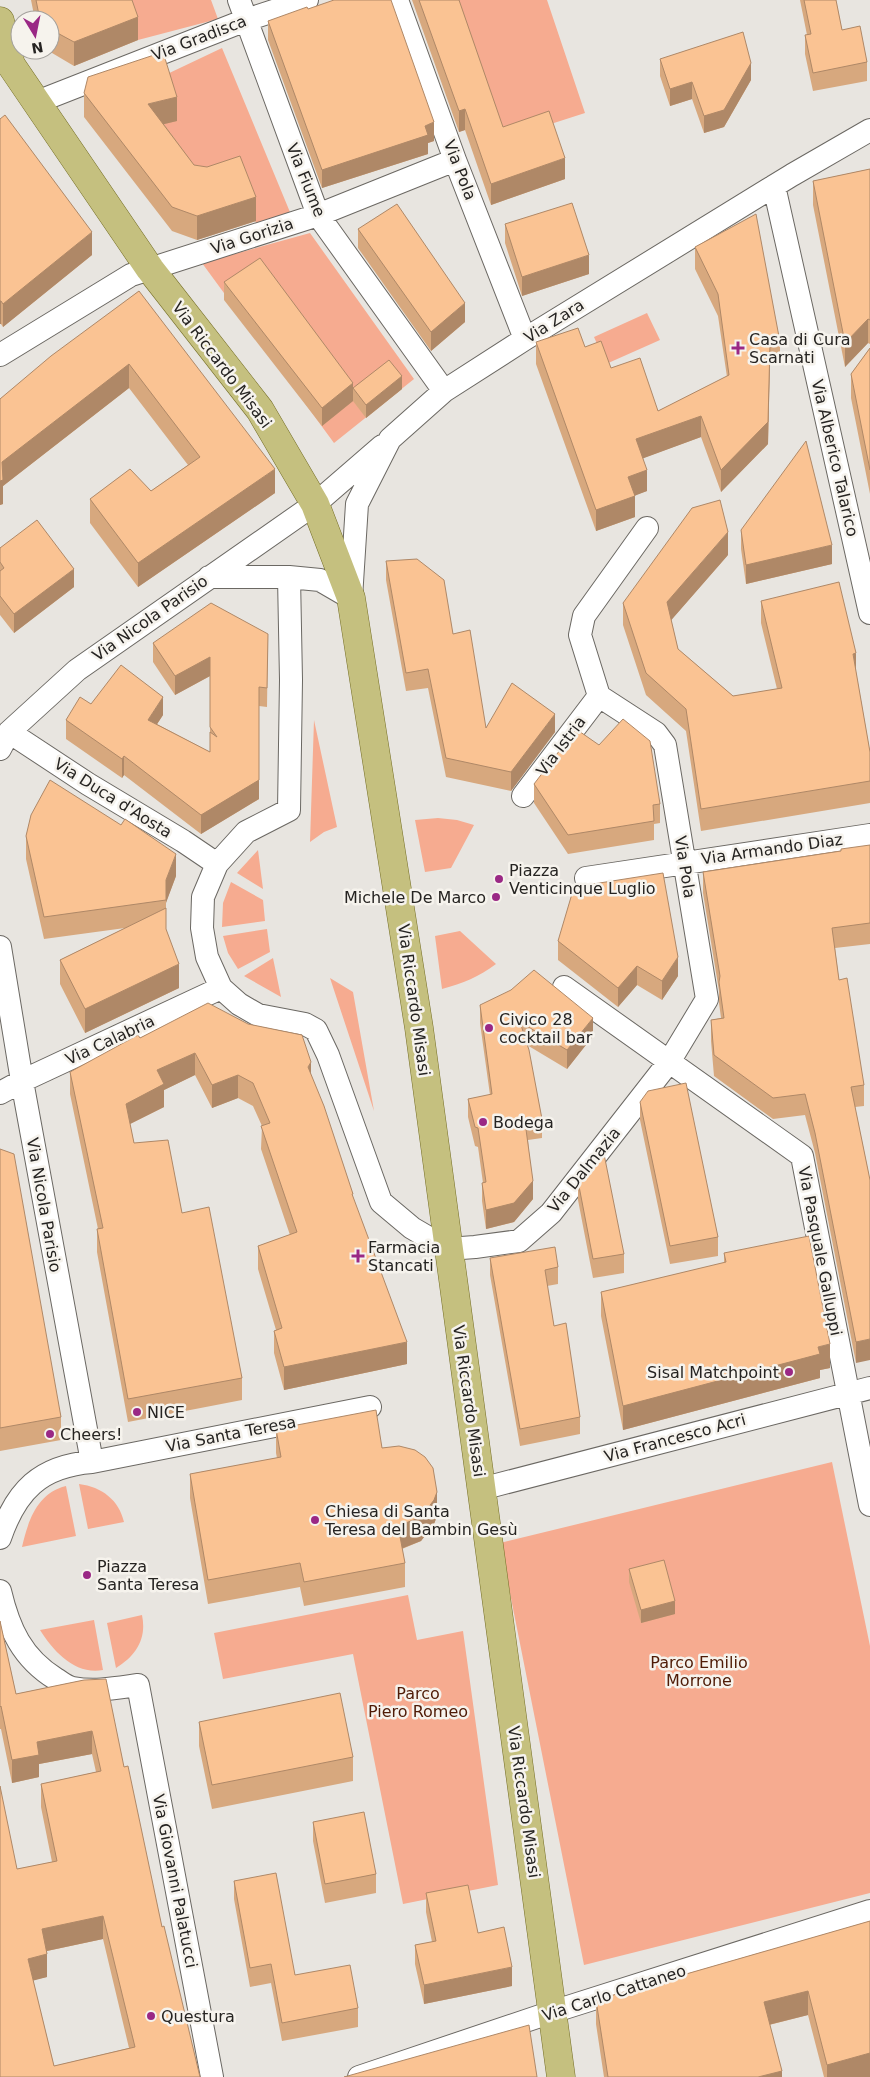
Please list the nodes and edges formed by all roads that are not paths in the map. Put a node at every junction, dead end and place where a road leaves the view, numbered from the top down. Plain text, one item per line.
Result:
1 (307, 0) edge
2 (397, 0) edge
3 (242, 10) edge
4 (0, 21) edge
5 (37, 102) junction
6 (870, 130) edge
7 (455, 160) junction
8 (774, 186) junction
9 (318, 215) junction
10 (140, 272) junction
11 (525, 339) junction
12 (0, 355) edge
13 (444, 391) junction
14 (390, 439) junction
15 (315, 504) junction
16 (647, 528) dead end
17 (209, 577) junction
18 (288, 577) junction
19 (351, 598) junction
20 (870, 612) edge
21 (599, 696) junction
22 (4, 740) edge
23 (523, 796) dead end
24 (870, 835) edge
25 (684, 863) junction
26 (217, 864) junction
27 (586, 878) dead end
28 (0, 947) edge
29 (564, 987) dead end
30 (221, 988) junction
31 (669, 1062) junction
32 (22, 1081) junction
33 (0, 1093) edge
34 (448, 1249) junction
35 (870, 1388) edge
36 (847, 1393) junction
37 (370, 1407) dead end
38 (92, 1462) junction
39 (481, 1488) junction
40 (870, 1505) edge
41 (0, 1538) edge
42 (0, 1591) edge
43 (870, 1911) edge
44 (552, 2012) junction
45 (212, 2077) edge
46 (359, 2077) edge
47 (561, 2077) edge

1 - 3 street, Via Gradisca
2 - 7 street, Via Pola
3 - 5 street, Via Gradisca
3 - 9 street, Via Fiume
4 - 5 main road, Via Riccardo Misasi
5 - 10 main road, Via Riccardo Misasi
6 - 8 street, Via Zara
7 - 9 street, Via Gorizia
7 - 11 street, Via Pola
8 - 11 street, Via Zara
8 - 20 street, Via Alberico Talarico
9 - 10 street, Via Gorizia
9 - 13 street, Via Fiume
10 - 12 street, Via Gorizia
10 - 15 main road, Via Riccardo Misasi
11 - 13 street, Via Zara
13 - 14 street, Via Zara
14 - 15 street, Via Nicola Parisio
14 - 19 street, Via Zara
15 - 17 street, Via Nicola Parisio
15 - 19 main road, Via Riccardo Misasi
16 - 21 street
17 - 18 street
17 - 22 street, Via Nicola Parisio
18 - 19 street
18 - 26 street
19 - 34 main road, Via Riccardo Misasi
21 - 23 street, Via Istria
21 - 25 street, Via Pola
22 - 26 street, Via Duca d'Aosta
24 - 25 street, Via Armando Diaz
25 - 27 street, Via Armando Diaz
25 - 31 street, Via Pola
26 - 30 street
28 - 32 street, Via Nicola Parisio
29 - 31 street, Via Pasquale Galluppi
30 - 32 street, Via Calabria
30 - 34 street
31 - 34 street, Via Dalmazia
31 - 36 street, Via Pasquale Galluppi
32 - 33 street, Via Calabria
32 - 38 street, Via Nicola Parisio
34 - 39 main road, Via Riccardo Misasi
35 - 36 street, Via Francesco Acri
36 - 39 street, Via Francesco Acri
36 - 40 street, Via Pasquale Galluppi
37 - 38 street, Via Santa Teresa
38 - 41 street
39 - 44 main road, Via Riccardo Misasi
42 - 45 street, Via Giovanni Palatucci
43 - 44 street, Via Carlo Cattaneo
44 - 46 street, Via Carlo Cattaneo
44 - 47 main road, Via Riccardo Misasi

